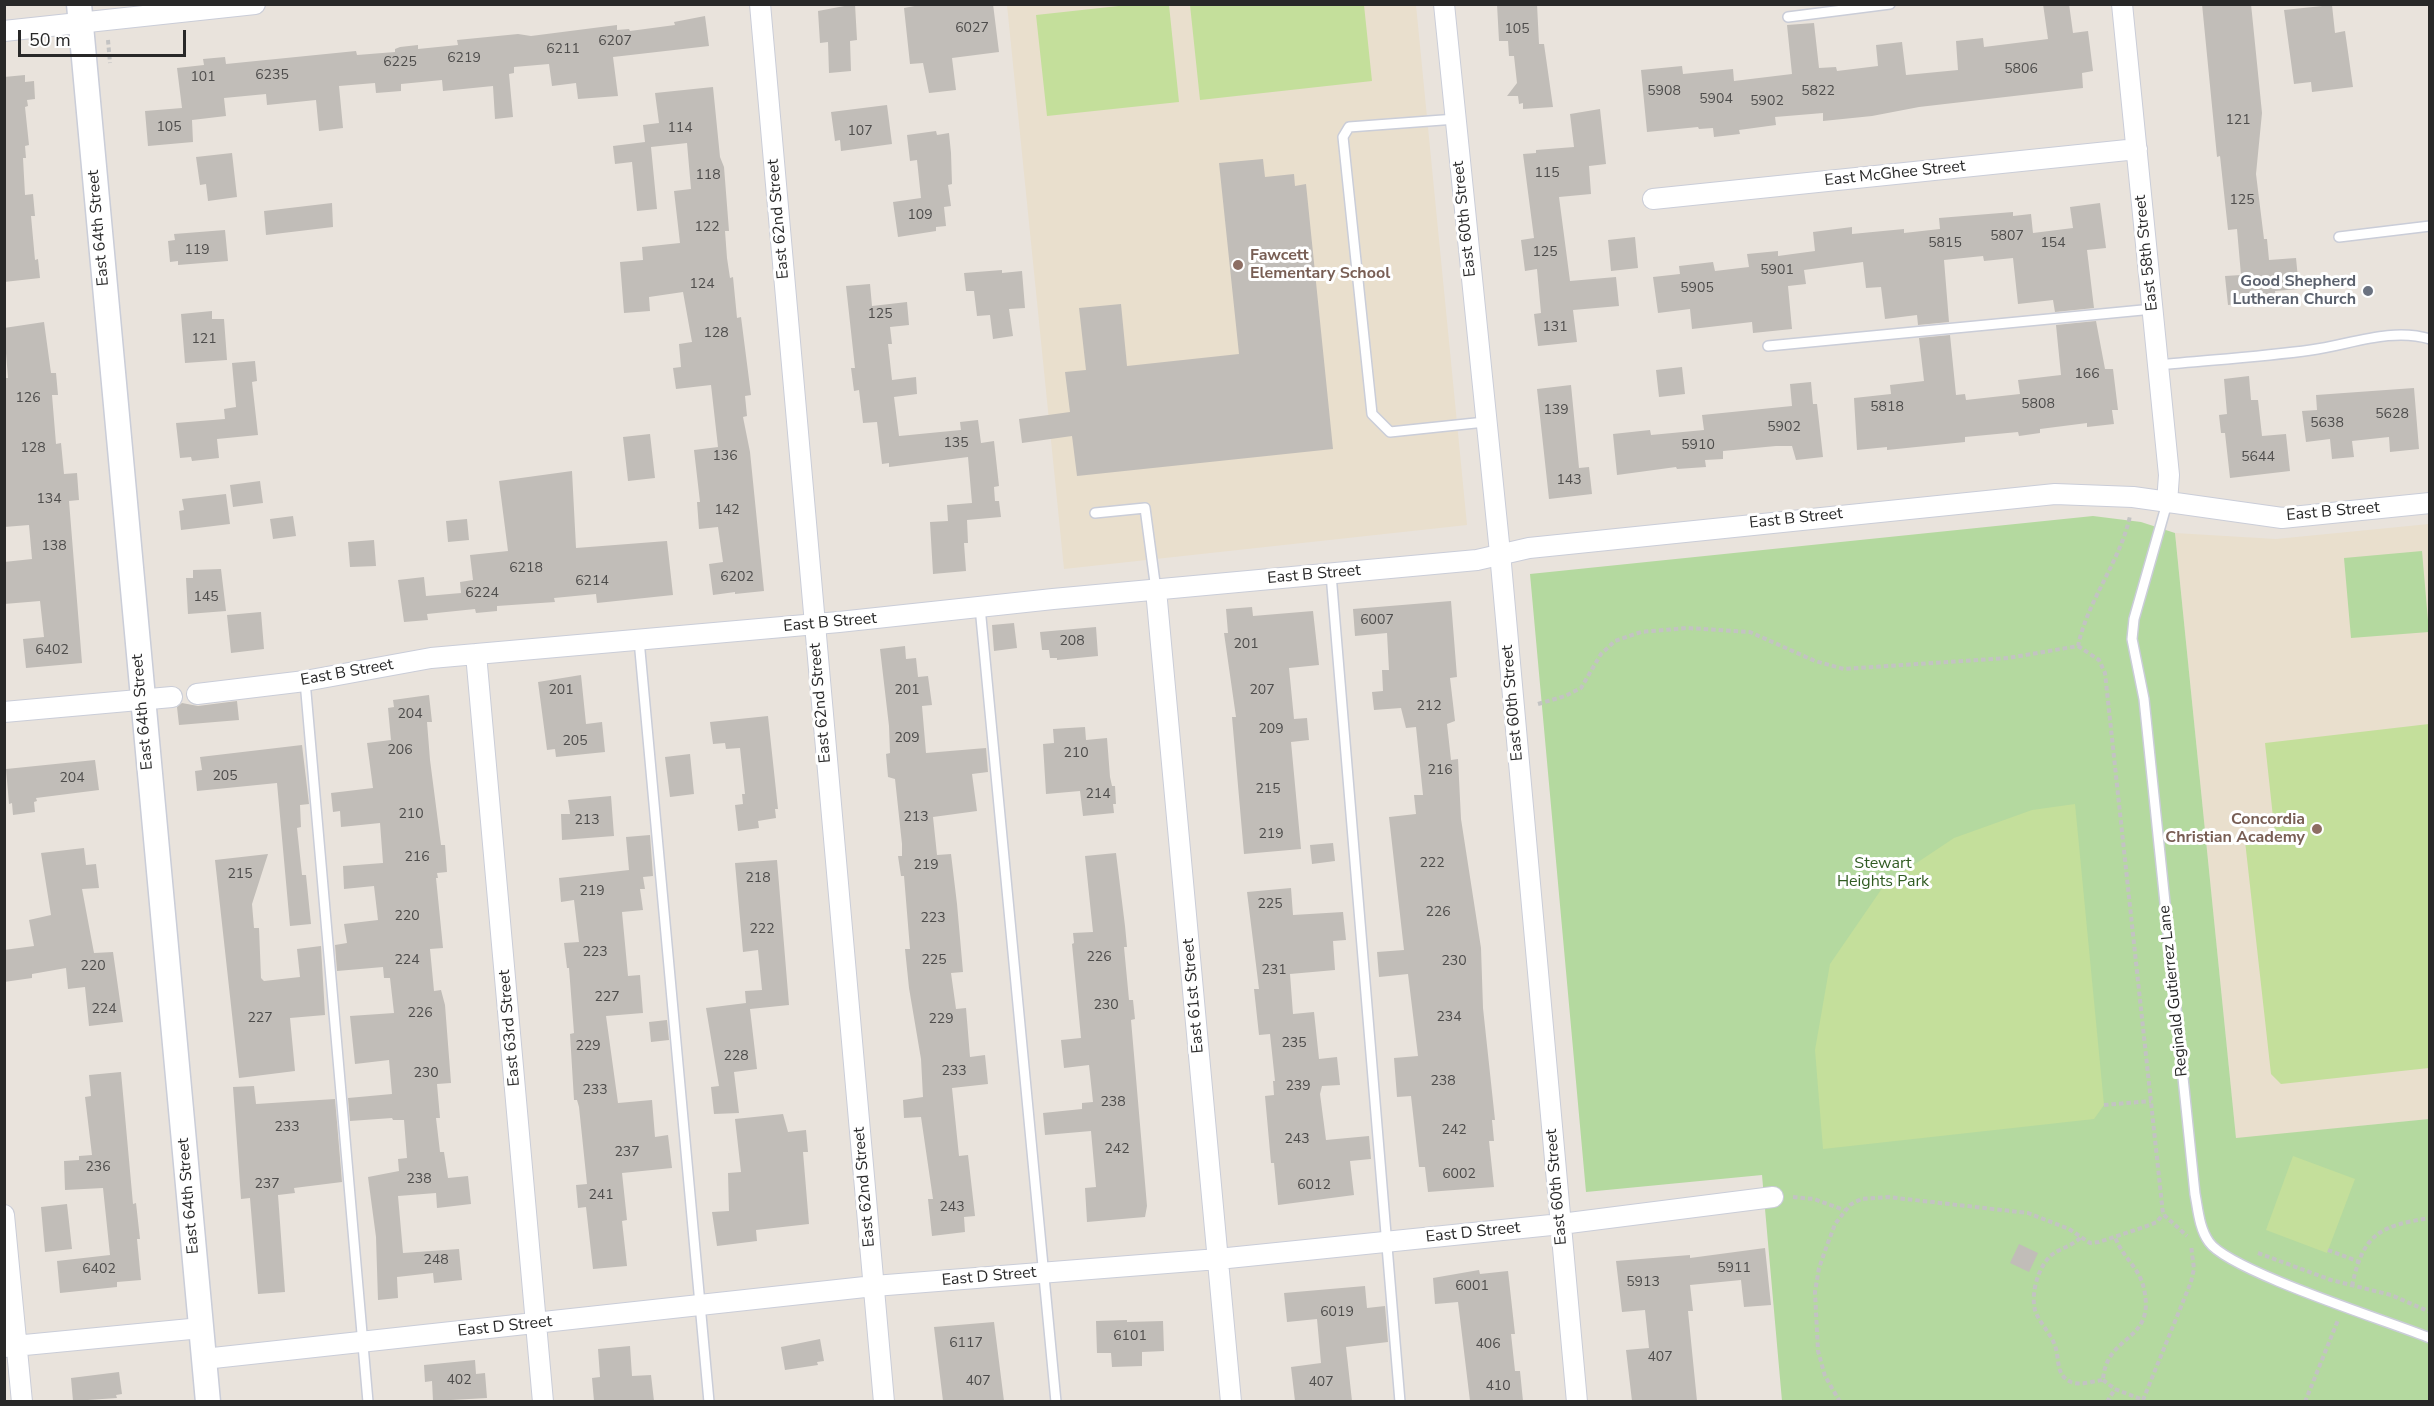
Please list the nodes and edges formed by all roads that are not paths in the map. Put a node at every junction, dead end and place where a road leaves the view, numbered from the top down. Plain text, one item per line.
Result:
1 (255, 4) edge
2 (760, 4) edge
3 (1444, 4) edge
4 (1890, 4) edge
5 (2122, 4) edge
6 (80, 14) edge
7 (1788, 17) dead end
8 (4, 32) edge
9 (1456, 119) junction
10 (2137, 149) junction
11 (1653, 199) dead end
12 (2430, 226) edge
13 (2339, 237) dead end
14 (2153, 309) junction
15 (2430, 339) edge
16 (1768, 346) dead end
17 (2158, 365) junction
18 (1485, 422) junction
19 (2167, 502) junction
20 (2430, 503) edge
21 (1095, 513) dead end
22 (1500, 553) junction
23 (1331, 574) junction
24 (1156, 590) junction
25 (980, 607) junction
26 (814, 624) junction
27 (639, 640) junction
28 (476, 654) junction
29 (305, 681) junction
30 (198, 694) dead end
31 (172, 696) dead end
32 (142, 699) junction
33 (4, 712) edge
34 (1773, 1197) road end
35 (4, 1215) edge
36 (1561, 1224) junction
37 (1385, 1242) junction
38 (1218, 1259) junction
39 (1045, 1273) junction
40 (874, 1286) junction
41 (700, 1305) junction
42 (536, 1323) junction
43 (201, 1328) junction
44 (2430, 1338) edge
45 (363, 1342) junction
46 (11, 1346) edge
47 (204, 1359) junction
48 (22, 1401) edge
49 (208, 1401) edge
50 (368, 1401) edge
51 (543, 1401) edge
52 (709, 1401) edge
53 (884, 1401) edge
54 (1056, 1401) edge
55 (1231, 1401) edge
56 (1400, 1401) edge
57 (1577, 1401) edge

1 - 6 street
2 - 26 street, East 62nd Street
3 - 9 street, East 60th Street
4 - 7 lane
5 - 10 street, East 58th Street
6 - 8 street
6 - 32 street, East 64th Street
9 - 18 street, East 60th Street
9 - 18 lane
10 - 11 street, East McGhee Street
10 - 14 street, East 58th Street
12 - 13 lane
14 - 16 lane
14 - 17 street, East 58th Street
15 - 17 lane
17 - 19 street, East 58th Street
18 - 22 street, East 60th Street
19 - 20 street, East B Street
19 - 22 street, East B Street
19 - 44 lane, Reginald Gutierrez Lane
21 - 24 lane
22 - 23 street, East B Street
22 - 36 street, East 60th Street
23 - 24 street, East B Street
23 - 37 lane
24 - 25 street, East B Street
24 - 38 street, East 61st Street
25 - 26 street, East B Street
25 - 39 lane
26 - 27 street, East B Street
26 - 40 street, East 62nd Street
27 - 28 street, East B Street
27 - 41 lane
28 - 29 street, East B Street
28 - 42 street, East 63rd Street
29 - 30 street, East B Street
29 - 45 lane
31 - 32 street
32 - 33 street
32 - 43 street, East 64th Street
34 - 36 street, East D Street
35 - 46 street
36 - 37 street, East D Street
36 - 57 street, East 60th Street
37 - 38 street, East D Street
37 - 56 lane
38 - 39 street, East D Street
38 - 55 street, East 61st Street
39 - 40 street, East D Street
39 - 54 lane
40 - 41 street, East D Street
40 - 53 street, East 62nd Street
41 - 42 street, East D Street
41 - 52 lane
42 - 45 street, East D Street
42 - 51 street, East 63rd Street
43 - 46 street
43 - 47 street, East 64th Street
45 - 47 street, East D Street
45 - 50 lane
46 - 48 street
47 - 49 street, East 64th Street

